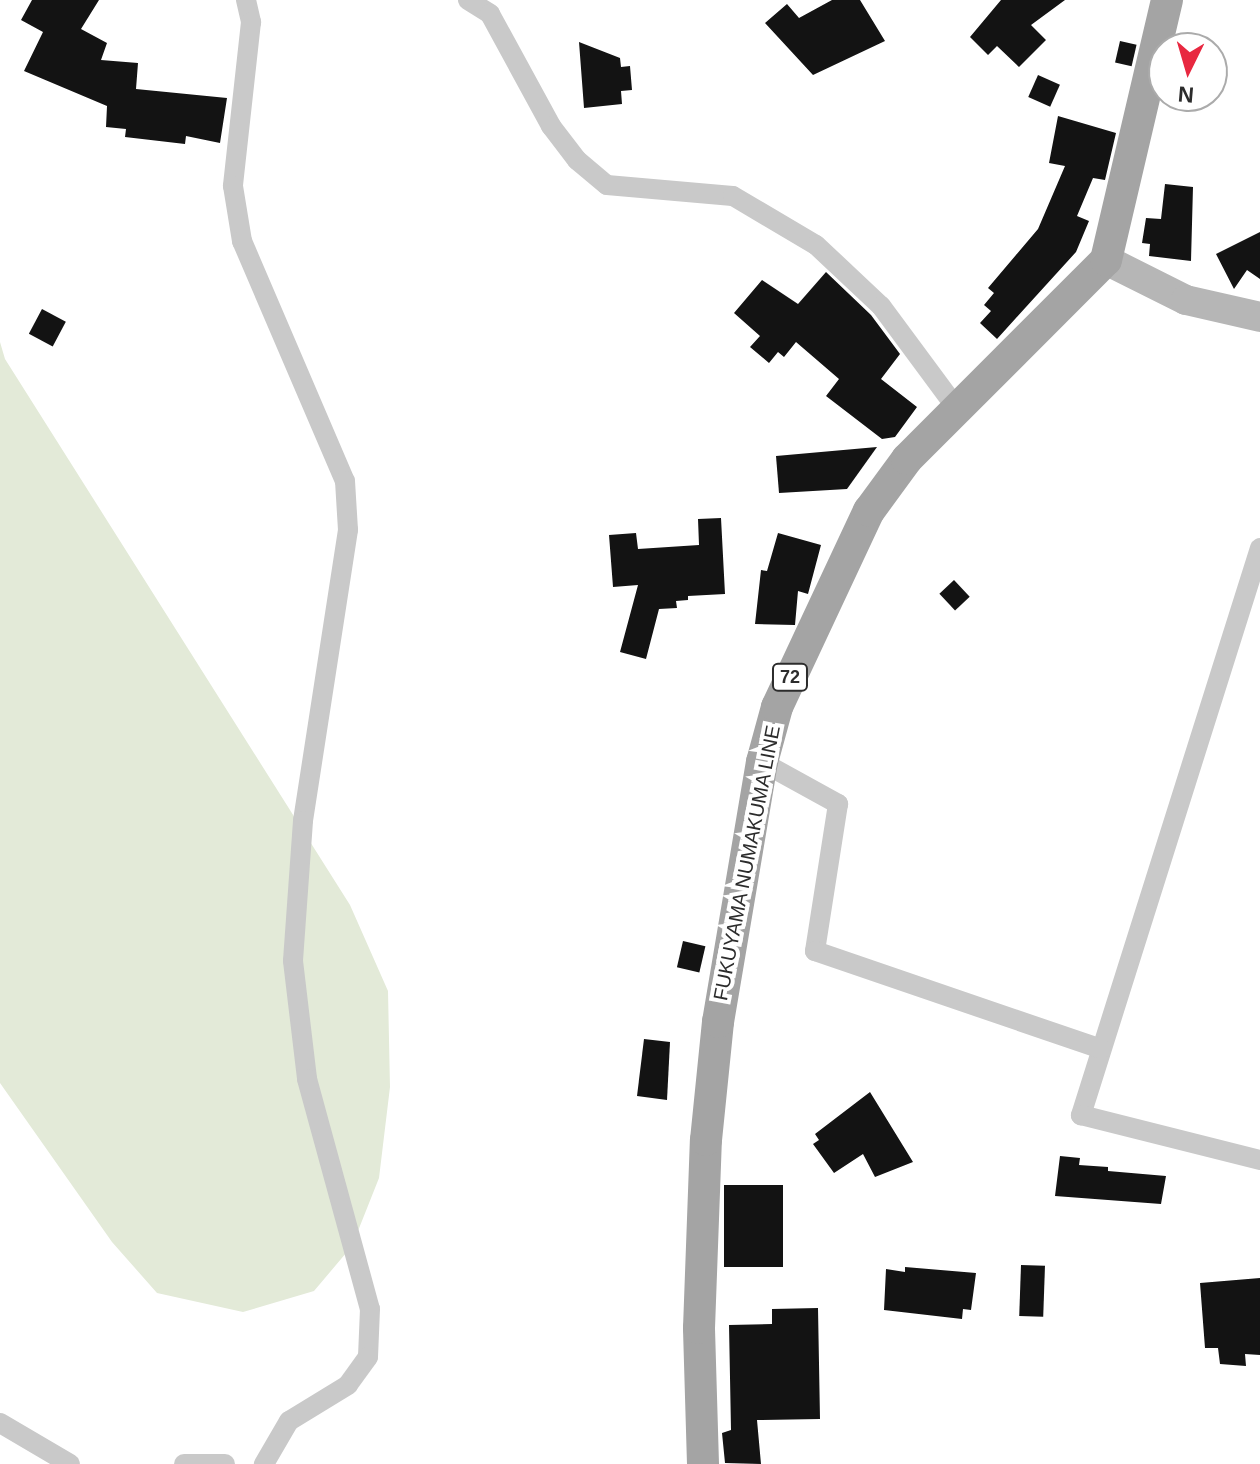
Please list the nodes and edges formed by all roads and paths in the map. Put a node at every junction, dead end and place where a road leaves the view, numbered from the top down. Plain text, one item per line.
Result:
1 (246, 0) edge
2 (468, 0) edge
3 (1167, 0) edge
4 (1106, 260) junction
5 (1260, 317) edge
6 (958, 410) junction
7 (1260, 548) edge
8 (762, 762) junction
9 (1101, 1049) junction
10 (1260, 1160) edge
11 (0, 1423) edge
12 (70, 1464) edge
13 (184, 1464) edge
14 (225, 1464) edge
15 (264, 1464) edge
16 (703, 1464) edge

1 - 15 street
2 - 6 street
3 - 4 main road
4 - 5 main road
4 - 6 main road, FUKUYAMA NUMAKUMA LINE / 72
6 - 8 main road, FUKUYAMA NUMAKUMA LINE / 72
7 - 9 street
8 - 9 street
8 - 16 main road, FUKUYAMA NUMAKUMA LINE / 72
9 - 10 street
11 - 12 street
13 - 14 street

